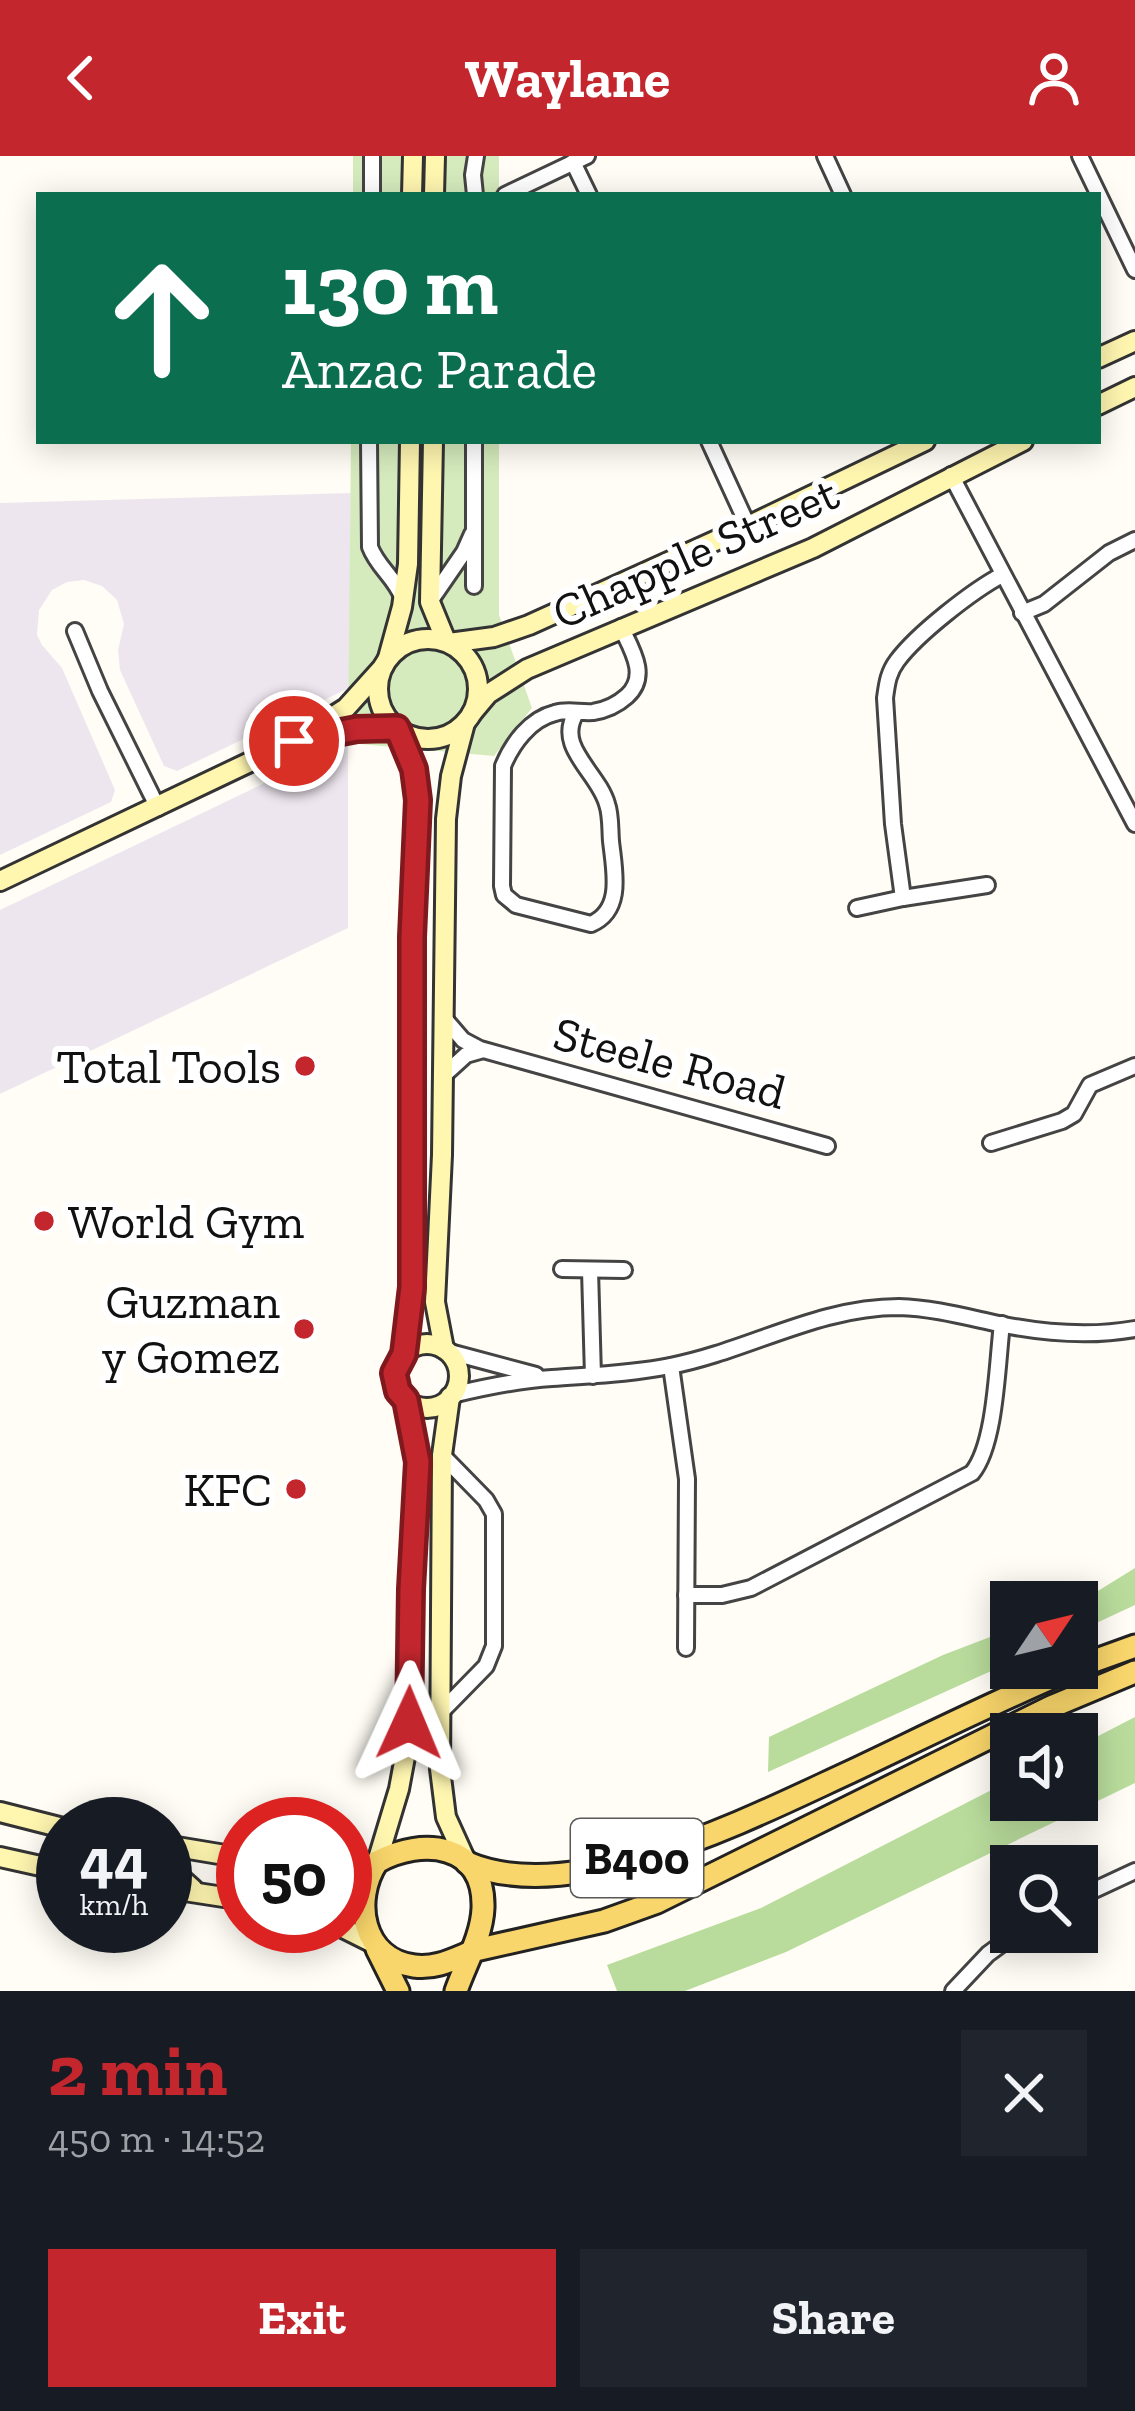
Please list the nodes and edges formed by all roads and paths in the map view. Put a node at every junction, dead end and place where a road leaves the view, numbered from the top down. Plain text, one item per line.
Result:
1 (372, 156) edge
2 (412, 156) edge
3 (435, 156) edge
4 (476, 156) edge
5 (824, 156) edge
6 (1080, 156) edge
7 (580, 159) edge
8 (371, 192) edge
9 (412, 192) edge
10 (434, 192) edge
11 (475, 192) edge
12 (511, 192) edge
13 (588, 192) edge
14 (842, 192) edge
15 (1097, 192) edge
16 (1101, 200) edge
17 (1135, 270) edge
18 (1135, 341) edge
19 (1101, 357) edge
20 (1135, 387) edge
21 (1101, 404) edge
22 (369, 444) edge
23 (410, 444) edge
24 (434, 444) edge
25 (474, 444) edge
26 (710, 444) edge
27 (919, 444) edge
28 (1017, 444) edge
29 (952, 475) junction
30 (748, 526) junction
31 (473, 530) junction
32 (1135, 540) edge
33 (1002, 575) junction
34 (474, 586) dead end
35 (403, 599) junction
36 (430, 605) junction
37 (1022, 613) junction
38 (621, 627) junction
39 (75, 631) dead end
40 (447, 642) junction
41 (386, 663) junction
42 (576, 712) junction
43 (468, 718) junction
44 (398, 728) junction
45 (294, 741) junction
46 (158, 808) junction
47 (1135, 824) edge
48 (0, 881) edge
49 (987, 885) dead end
50 (903, 898) junction
51 (857, 908) dead end
52 (444, 1018) junction
53 (491, 1053) junction
54 (1135, 1066) edge
55 (444, 1075) junction
56 (991, 1143) dead end
57 (827, 1146) dead end
58 (562, 1269) dead end
59 (590, 1270) junction
60 (624, 1270) dead end
61 (1002, 1324) junction
62 (1135, 1329) edge
63 (445, 1350) junction
64 (404, 1354) junction
65 (671, 1366) junction
66 (593, 1376) junction
67 (553, 1378) junction
68 (452, 1396) junction
69 (406, 1400) junction
70 (442, 1455) junction
71 (686, 1595) junction
72 (1135, 1646) edge
73 (686, 1648) dead end
74 (1098, 1659) edge
75 (1135, 1672) edge
76 (1029, 1689) edge
77 (440, 1713) junction
78 (0, 1813) edge
79 (36, 1822) edge
80 (0, 1857) edge
81 (376, 1862) junction
82 (466, 1862) junction
83 (372, 1863) edge
84 (36, 1865) edge
85 (1135, 1871) edge
86 (192, 1888) edge
87 (1098, 1888) edge
88 (192, 1892) edge
89 (203, 1894) junction
90 (216, 1896) edge
91 (372, 1943) edge
92 (375, 1945) junction
93 (470, 1952) junction
94 (990, 1953) edge
95 (398, 1991) edge
96 (456, 1991) edge
97 (953, 1991) edge

1 - 8 street
2 - 9 main road
3 - 10 main road
4 - 11 street
5 - 14 street
6 - 15 street
7 - 12 street
7 - 13 street
16 - 17 street
18 - 19 main road
20 - 21 main road
22 - 35 street
23 - 35 main road
24 - 36 main road
25 - 31 street
26 - 30 street
27 - 30 main road, Chapple Street
28 - 29 main road, Chapple Street
29 - 33 street
29 - 38 main road, Chapple Street
30 - 40 main road, Chapple Street
31 - 34 street
31 - 36 street
32 - 37 street
33 - 37 street
33 - 50 street
35 - 41 main road
36 - 40 main road
37 - 47 street
38 - 42 street
38 - 43 main road, Chapple Street
39 - 46 street
40 - 41 main road
40 - 43 main road
41 - 44 main road
41 - 45 main road
42 - 42 street
43 - 44 main road
43 - 52 main road
44 - 45 main road
44 - 64 main road
45 - 46 main road
46 - 48 main road
49 - 50 street
50 - 51 street
52 - 53 street, Steele Road
52 - 55 main road
53 - 55 street, Steele Road
53 - 57 street, Steele Road
54 - 56 street
55 - 63 main road
58 - 59 street
59 - 60 street
59 - 66 street
61 - 62 street
61 - 65 street
61 - 71 street
63 - 64 main road
63 - 67 street
63 - 68 main road
64 - 69 main road
65 - 66 street
65 - 71 street
66 - 67 street
67 - 68 street
68 - 69 main road
68 - 70 main road
69 - 81 main road
70 - 77 main road
70 - 77 street
71 - 73 street
72 - 74 main road, B400
75 - 93 main road, B400
76 - 82 main road, B400
77 - 82 main road
78 - 79 main road
80 - 84 main road
81 - 82 main road, B400
81 - 83 main road
81 - 92 main road
82 - 93 main road
85 - 87 street
86 - 89 main road
88 - 89 main road
89 - 90 main road
91 - 92 main road
92 - 93 main road, B400
92 - 95 main road
93 - 96 main road
94 - 97 street

